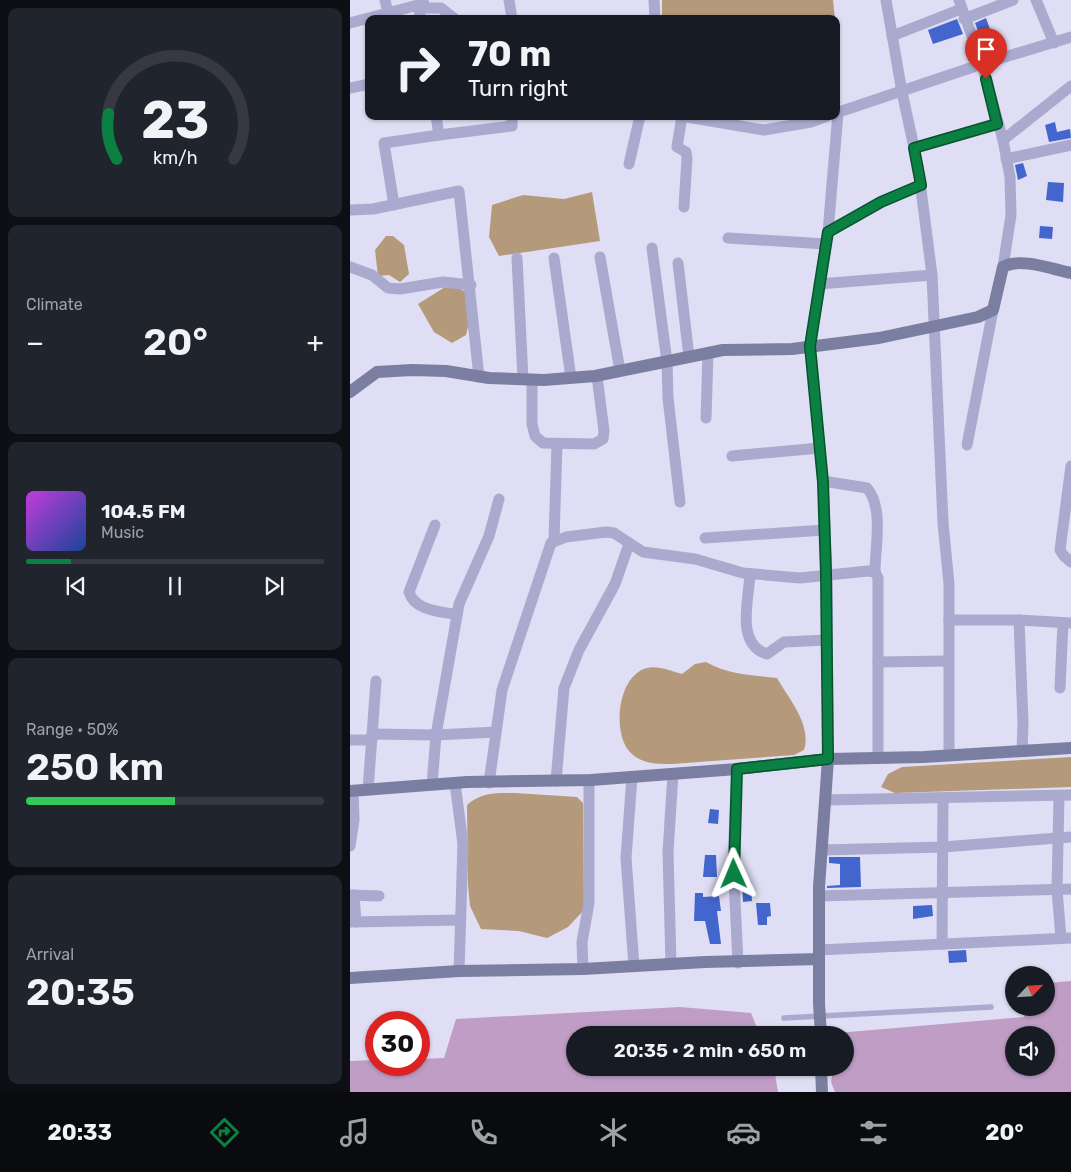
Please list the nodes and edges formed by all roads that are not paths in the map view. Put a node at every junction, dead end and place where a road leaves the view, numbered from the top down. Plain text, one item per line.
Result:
1 (385, 0) edge
2 (422, 0) edge
3 (509, 0) edge
4 (654, 0) edge
5 (886, 0) edge
6 (1013, 0) edge
7 (1036, 0) edge
8 (962, 9) edge
9 (388, 13) junction
10 (380, 15) edge
11 (420, 15) edge
12 (450, 15) edge
13 (511, 15) edge
14 (656, 15) edge
15 (365, 18) edge
16 (350, 22) edge
17 (892, 36) junction
18 (1071, 37) edge
19 (1054, 43) junction
20 (982, 64) junction
21 (365, 85) edge
22 (1071, 86) edge
23 (350, 88) edge
24 (902, 92) junction
25 (840, 112) edge
26 (437, 120) edge
27 (512, 120) edge
28 (639, 120) edge
29 (680, 120) edge
30 (722, 120) edge
31 (794, 120) edge
32 (834, 120) edge
33 (997, 124) junction
34 (439, 135) junction
35 (1003, 140) junction
36 (1071, 145) edge
37 (914, 148) junction
38 (1006, 159) junction
39 (629, 164) dead end
40 (921, 185) junction
41 (394, 205) junction
42 (684, 207) dead end
43 (350, 210) edge
44 (828, 232) junction
45 (728, 238) dead end
46 (826, 244) junction
47 (652, 248) dead end
48 (600, 257) dead end
49 (517, 258) dead end
50 (554, 258) dead end
51 (678, 263) dead end
52 (350, 267) edge
53 (1002, 267) junction
54 (1071, 273) edge
55 (932, 275) junction
56 (819, 284) junction
57 (470, 285) junction
58 (993, 310) junction
59 (934, 326) junction
60 (810, 346) junction
61 (708, 353) junction
62 (689, 357) junction
63 (667, 362) junction
64 (620, 371) junction
65 (597, 376) junction
66 (480, 377) junction
67 (571, 378) junction
68 (528, 379) junction
69 (350, 392) edge
70 (706, 418) dead end
71 (557, 444) junction
72 (967, 445) dead end
73 (820, 448) junction
74 (732, 456) dead end
75 (1071, 466) edge
76 (823, 482) junction
77 (499, 498) dead end
78 (680, 502) dead end
79 (435, 525) dead end
80 (824, 530) junction
81 (705, 538) dead end
82 (554, 540) junction
83 (629, 544) junction
84 (1071, 562) edge
85 (874, 572) junction
86 (750, 574) junction
87 (826, 574) junction
88 (457, 615) junction
89 (949, 620) junction
90 (1018, 620) junction
91 (1067, 623) edge
92 (827, 640) junction
93 (948, 661) junction
94 (878, 662) junction
95 (376, 681) dead end
96 (1060, 688) dead end
97 (496, 732) junction
98 (436, 735) junction
99 (372, 737) junction
100 (350, 740) edge
101 (1071, 748) edge
102 (1022, 751) junction
103 (949, 755) junction
104 (878, 758) junction
105 (828, 759) junction
106 (737, 769) junction
107 (673, 774) junction
108 (632, 777) junction
109 (590, 780) junction
110 (556, 781) junction
111 (489, 782) junction
112 (454, 783) junction
113 (432, 785) junction
114 (368, 790) junction
115 (352, 791) edge
116 (1059, 796) junction
117 (1071, 796) edge
118 (943, 799) junction
119 (825, 800) junction
120 (1057, 837) junction
121 (1071, 837) edge
122 (350, 846) edge
123 (943, 847) junction
124 (822, 850) junction
125 (1071, 889) edge
126 (1057, 890) junction
127 (942, 893) junction
128 (352, 895) edge
129 (379, 896) dead end
130 (819, 896) junction
131 (460, 920) junction
132 (353, 922) edge
133 (1066, 938) edge
134 (942, 944) junction
135 (819, 954) junction
136 (738, 962) junction
137 (671, 964) junction
138 (634, 966) junction
139 (583, 970) junction
140 (459, 971) junction
141 (350, 978) edge
142 (991, 1007) dead end
143 (820, 1015) junction
144 (784, 1018) dead end
145 (821, 1026) edge
146 (822, 1076) edge
147 (822, 1092) edge

1 - 9 street
2 - 12 street
3 - 13 street
4 - 14 street
5 - 17 street
6 - 8 street
7 - 19 street
8 - 17 street
8 - 20 street
9 - 10 street
9 - 11 street
15 - 16 street
17 - 24 street
18 - 19 street
19 - 20 street
20 - 24 street
20 - 33 street
21 - 23 street
22 - 35 street
24 - 25 street
24 - 37 street
26 - 34 street
27 - 34 street
28 - 39 street
29 - 42 street
30 - 31 street
32 - 44 street
33 - 35 street
33 - 37 street
34 - 41 street
35 - 38 street
36 - 38 street
37 - 40 street
38 - 53 street
40 - 44 street
40 - 55 street
41 - 43 street
41 - 57 street
44 - 46 street
45 - 46 street
46 - 56 street
47 - 63 street
48 - 64 street
49 - 68 street
50 - 67 street
51 - 62 street
52 - 57 street
53 - 54 street
53 - 58 street
55 - 56 street
55 - 59 street
56 - 60 street
57 - 66 street
58 - 59 street
58 - 72 street
59 - 60 street
59 - 89 street
60 - 61 street
60 - 73 street
61 - 62 street
61 - 70 street
62 - 63 street
63 - 64 street
63 - 78 street
64 - 65 street
65 - 67 street
65 - 71 street
66 - 68 street
66 - 69 street
67 - 68 street
68 - 71 street
71 - 82 street
73 - 74 street
73 - 76 street
75 - 84 street
76 - 80 street
76 - 85 street
77 - 88 street
79 - 88 street
80 - 81 street
80 - 87 street
82 - 83 street
82 - 97 street
83 - 86 street
83 - 110 street
85 - 87 street
85 - 94 street
86 - 87 street
86 - 92 street
87 - 92 street
88 - 98 street
89 - 90 street
89 - 93 street
90 - 91 street
90 - 102 street
91 - 96 street
92 - 105 street
93 - 94 street
93 - 103 street
94 - 104 street
95 - 99 street
97 - 98 street
97 - 111 street
98 - 99 street
98 - 113 street
99 - 100 street
99 - 114 street
101 - 102 street
102 - 103 street
103 - 104 street
104 - 105 street
105 - 106 street
105 - 119 street
106 - 107 street
106 - 136 street
107 - 108 street
107 - 137 street
108 - 109 street
108 - 138 street
109 - 110 street
109 - 139 street
110 - 111 street
111 - 112 street
112 - 113 street
112 - 131 street
113 - 114 street
114 - 115 street
115 - 122 street
116 - 117 street
116 - 118 street
116 - 120 street
118 - 119 street
118 - 123 street
119 - 124 street
120 - 121 street
120 - 123 street
120 - 126 street
123 - 124 street
123 - 127 street
124 - 130 street
125 - 126 street
126 - 127 street
126 - 133 street
127 - 130 street
127 - 134 street
128 - 129 street
128 - 132 street
130 - 135 street
131 - 132 street
131 - 140 street
133 - 134 street
134 - 135 street
135 - 136 street
135 - 143 street
136 - 137 street
137 - 138 street
138 - 139 street
139 - 140 street
140 - 141 street
142 - 143 lane
143 - 144 lane
143 - 145 street
146 - 147 street

